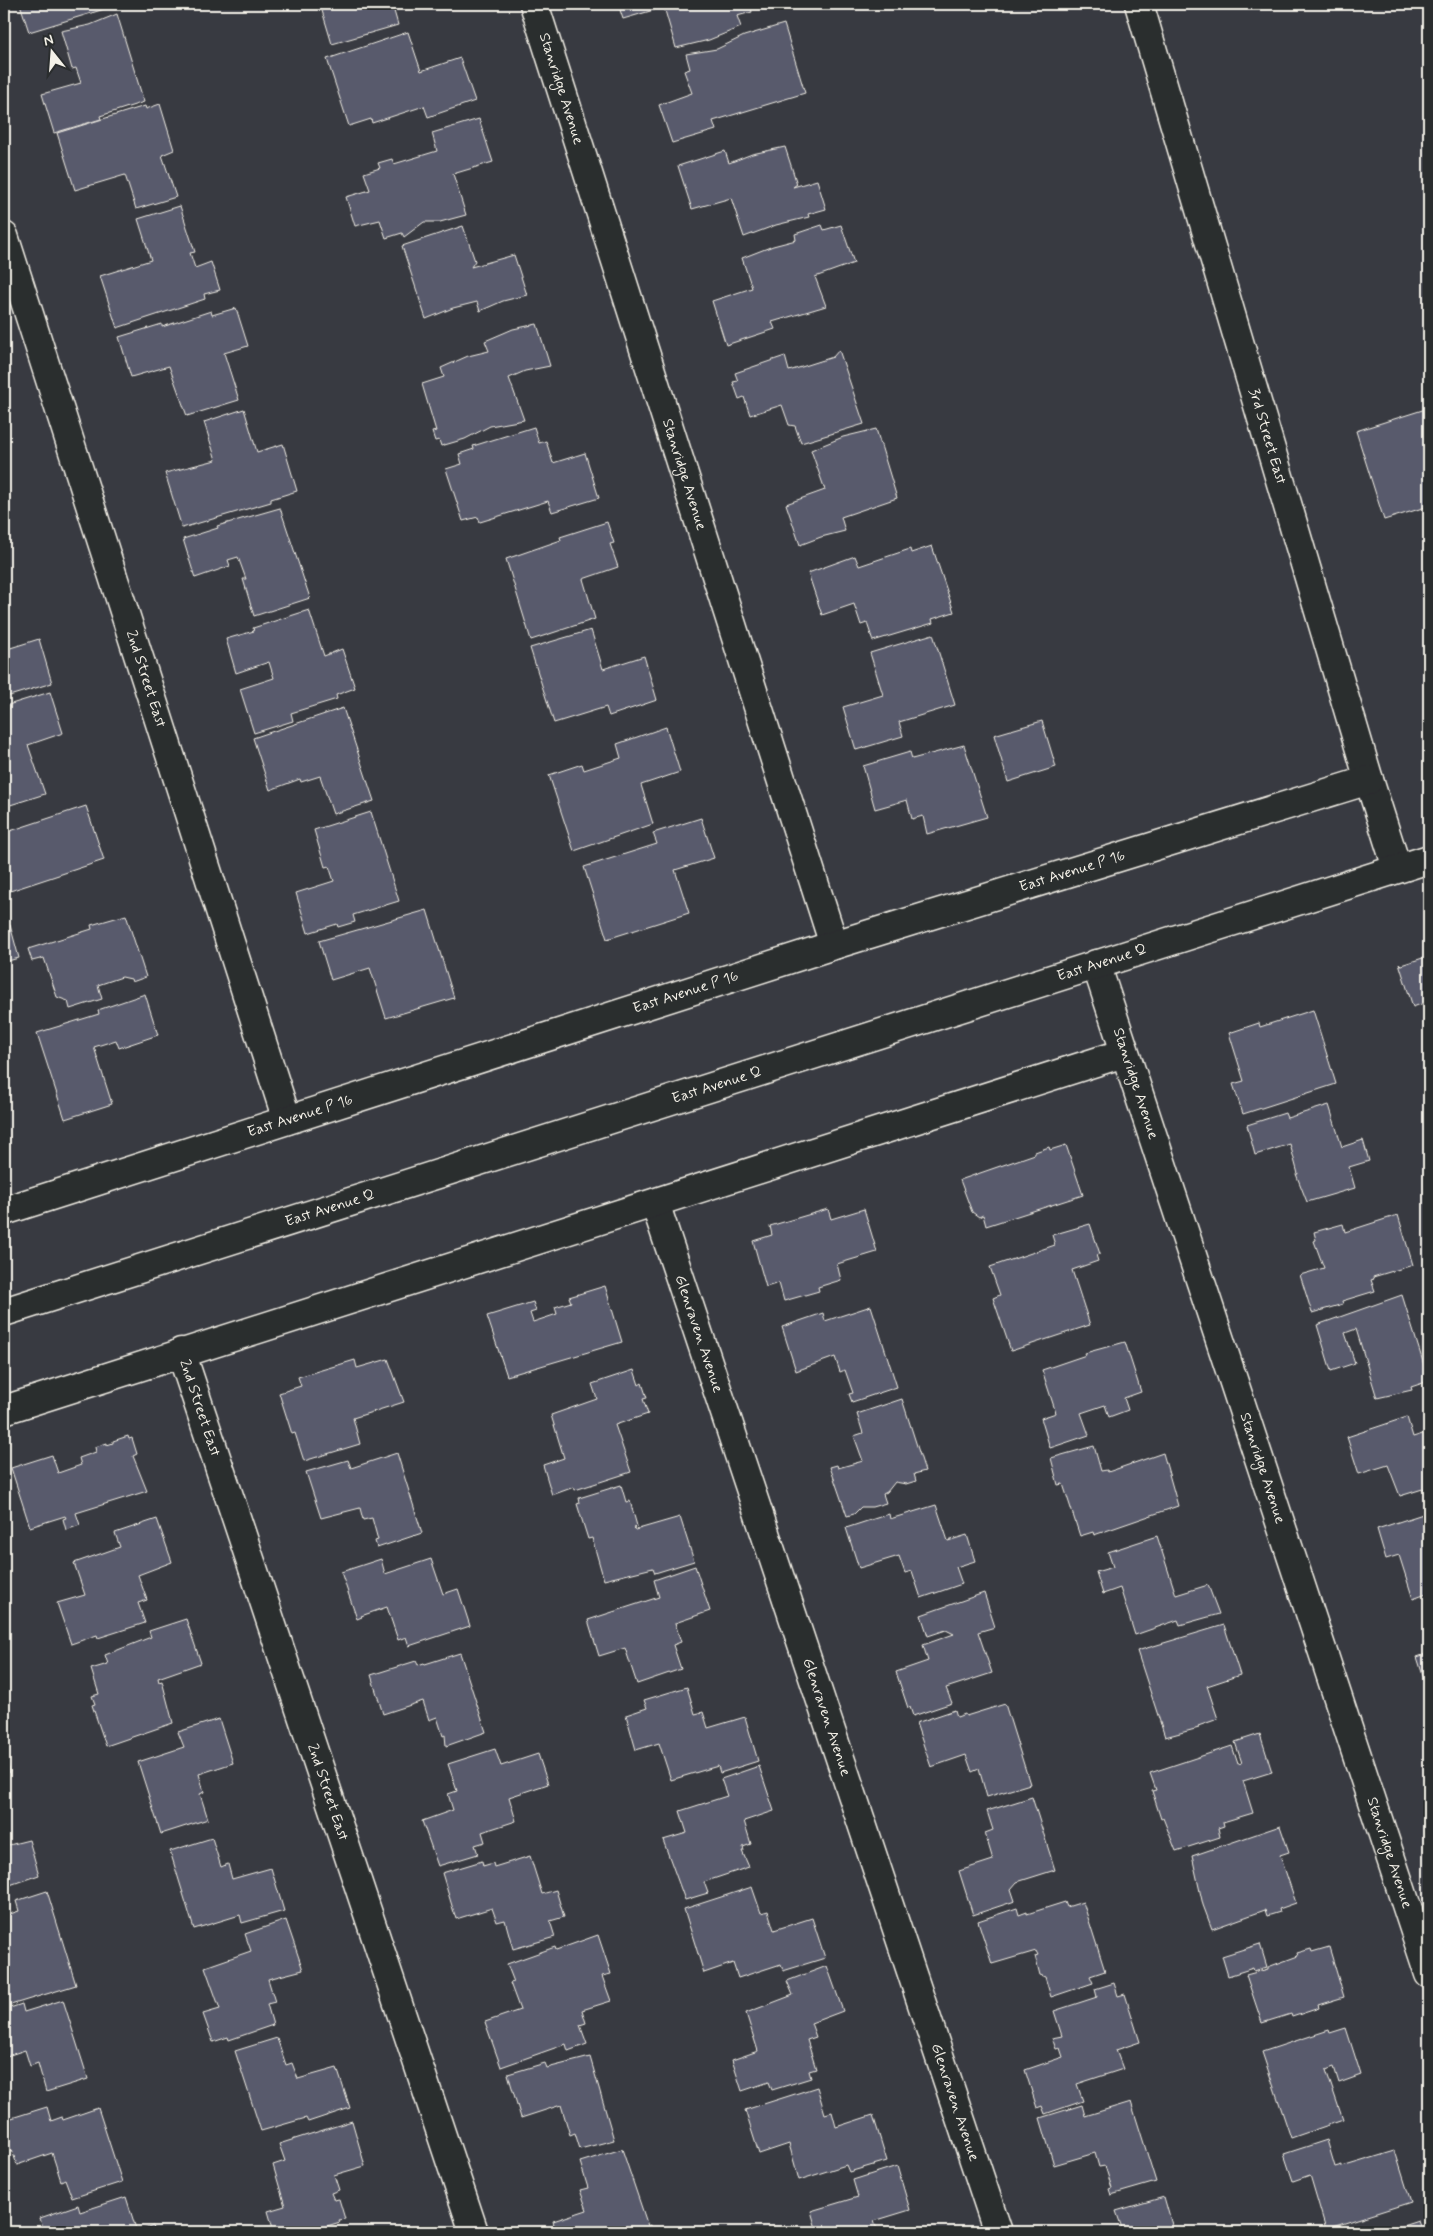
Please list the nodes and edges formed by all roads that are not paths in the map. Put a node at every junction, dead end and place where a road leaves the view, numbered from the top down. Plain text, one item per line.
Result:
1 (534, 4) edge
2 (1139, 4) edge
3 (4, 236) edge
4 (1369, 780) junction
5 (1429, 859) edge
6 (1397, 868) junction
7 (834, 945) junction
8 (1096, 964) junction
9 (1124, 1053) junction
10 (287, 1120) junction
11 (655, 1203) junction
12 (4, 1211) edge
13 (4, 1312) edge
14 (181, 1352) junction
15 (4, 1410) edge
16 (1429, 1974) edge
17 (474, 2232) edge
18 (998, 2232) edge

1 - 7 street, Stanridge Avenue
2 - 4 street, 3rd Street East
3 - 10 street, 2nd Street East
4 - 6 street, 3rd Street East
4 - 7 street, East Avenue P 16
5 - 6 street, East Avenue Q
6 - 8 street, East Avenue Q
7 - 10 street, East Avenue P 16
8 - 9 street, Stanridge Avenue
8 - 13 street, East Avenue Q
9 - 11 street
9 - 16 street, Stanridge Avenue
10 - 12 street, East Avenue P 16
11 - 14 street
11 - 18 street, Glenraven Avenue
14 - 15 street
14 - 17 street, 2nd Street East

